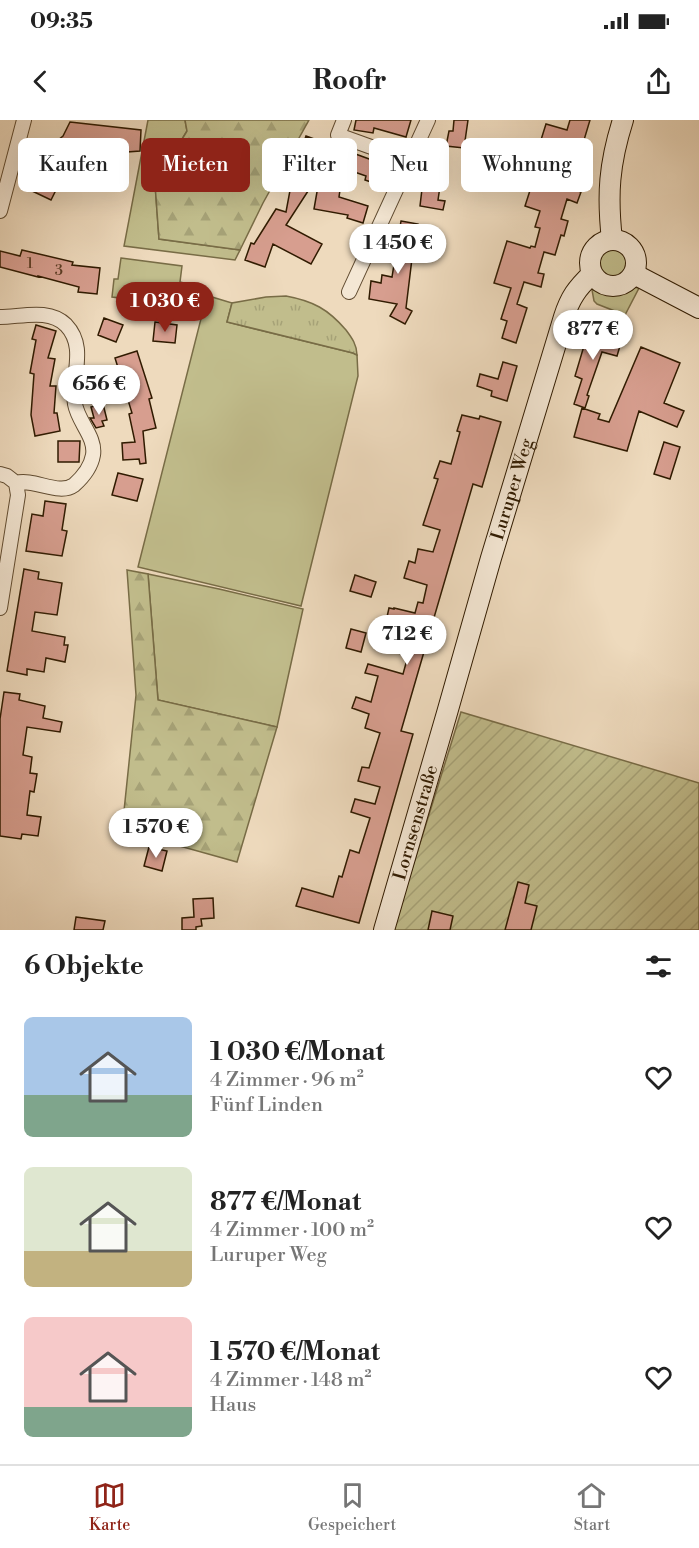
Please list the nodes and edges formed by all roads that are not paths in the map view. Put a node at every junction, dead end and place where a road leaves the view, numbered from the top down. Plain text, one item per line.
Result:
1 (24, 120) edge
2 (344, 120) edge
3 (428, 120) edge
4 (623, 120) edge
5 (420, 138) edge
6 (369, 146) edge
7 (395, 192) edge
8 (0, 211) edge
9 (612, 240) junction
10 (592, 274) junction
11 (634, 274) junction
12 (349, 292) dead end
13 (699, 308) edge
14 (0, 316) edge
15 (0, 474) edge
16 (16, 483) junction
17 (0, 608) edge
18 (447, 713) joint
19 (384, 930) edge

1 - 8 street
2 - 6 street
3 - 5 street
4 - 9 street
7 - 12 street
9 - 10 street
9 - 11 street
10 - 11 street
10 - 18 street, Luruper Weg
11 - 13 street
14 - 16 street
15 - 16 street
16 - 17 street
18 - 19 street, Lornsenstraße

